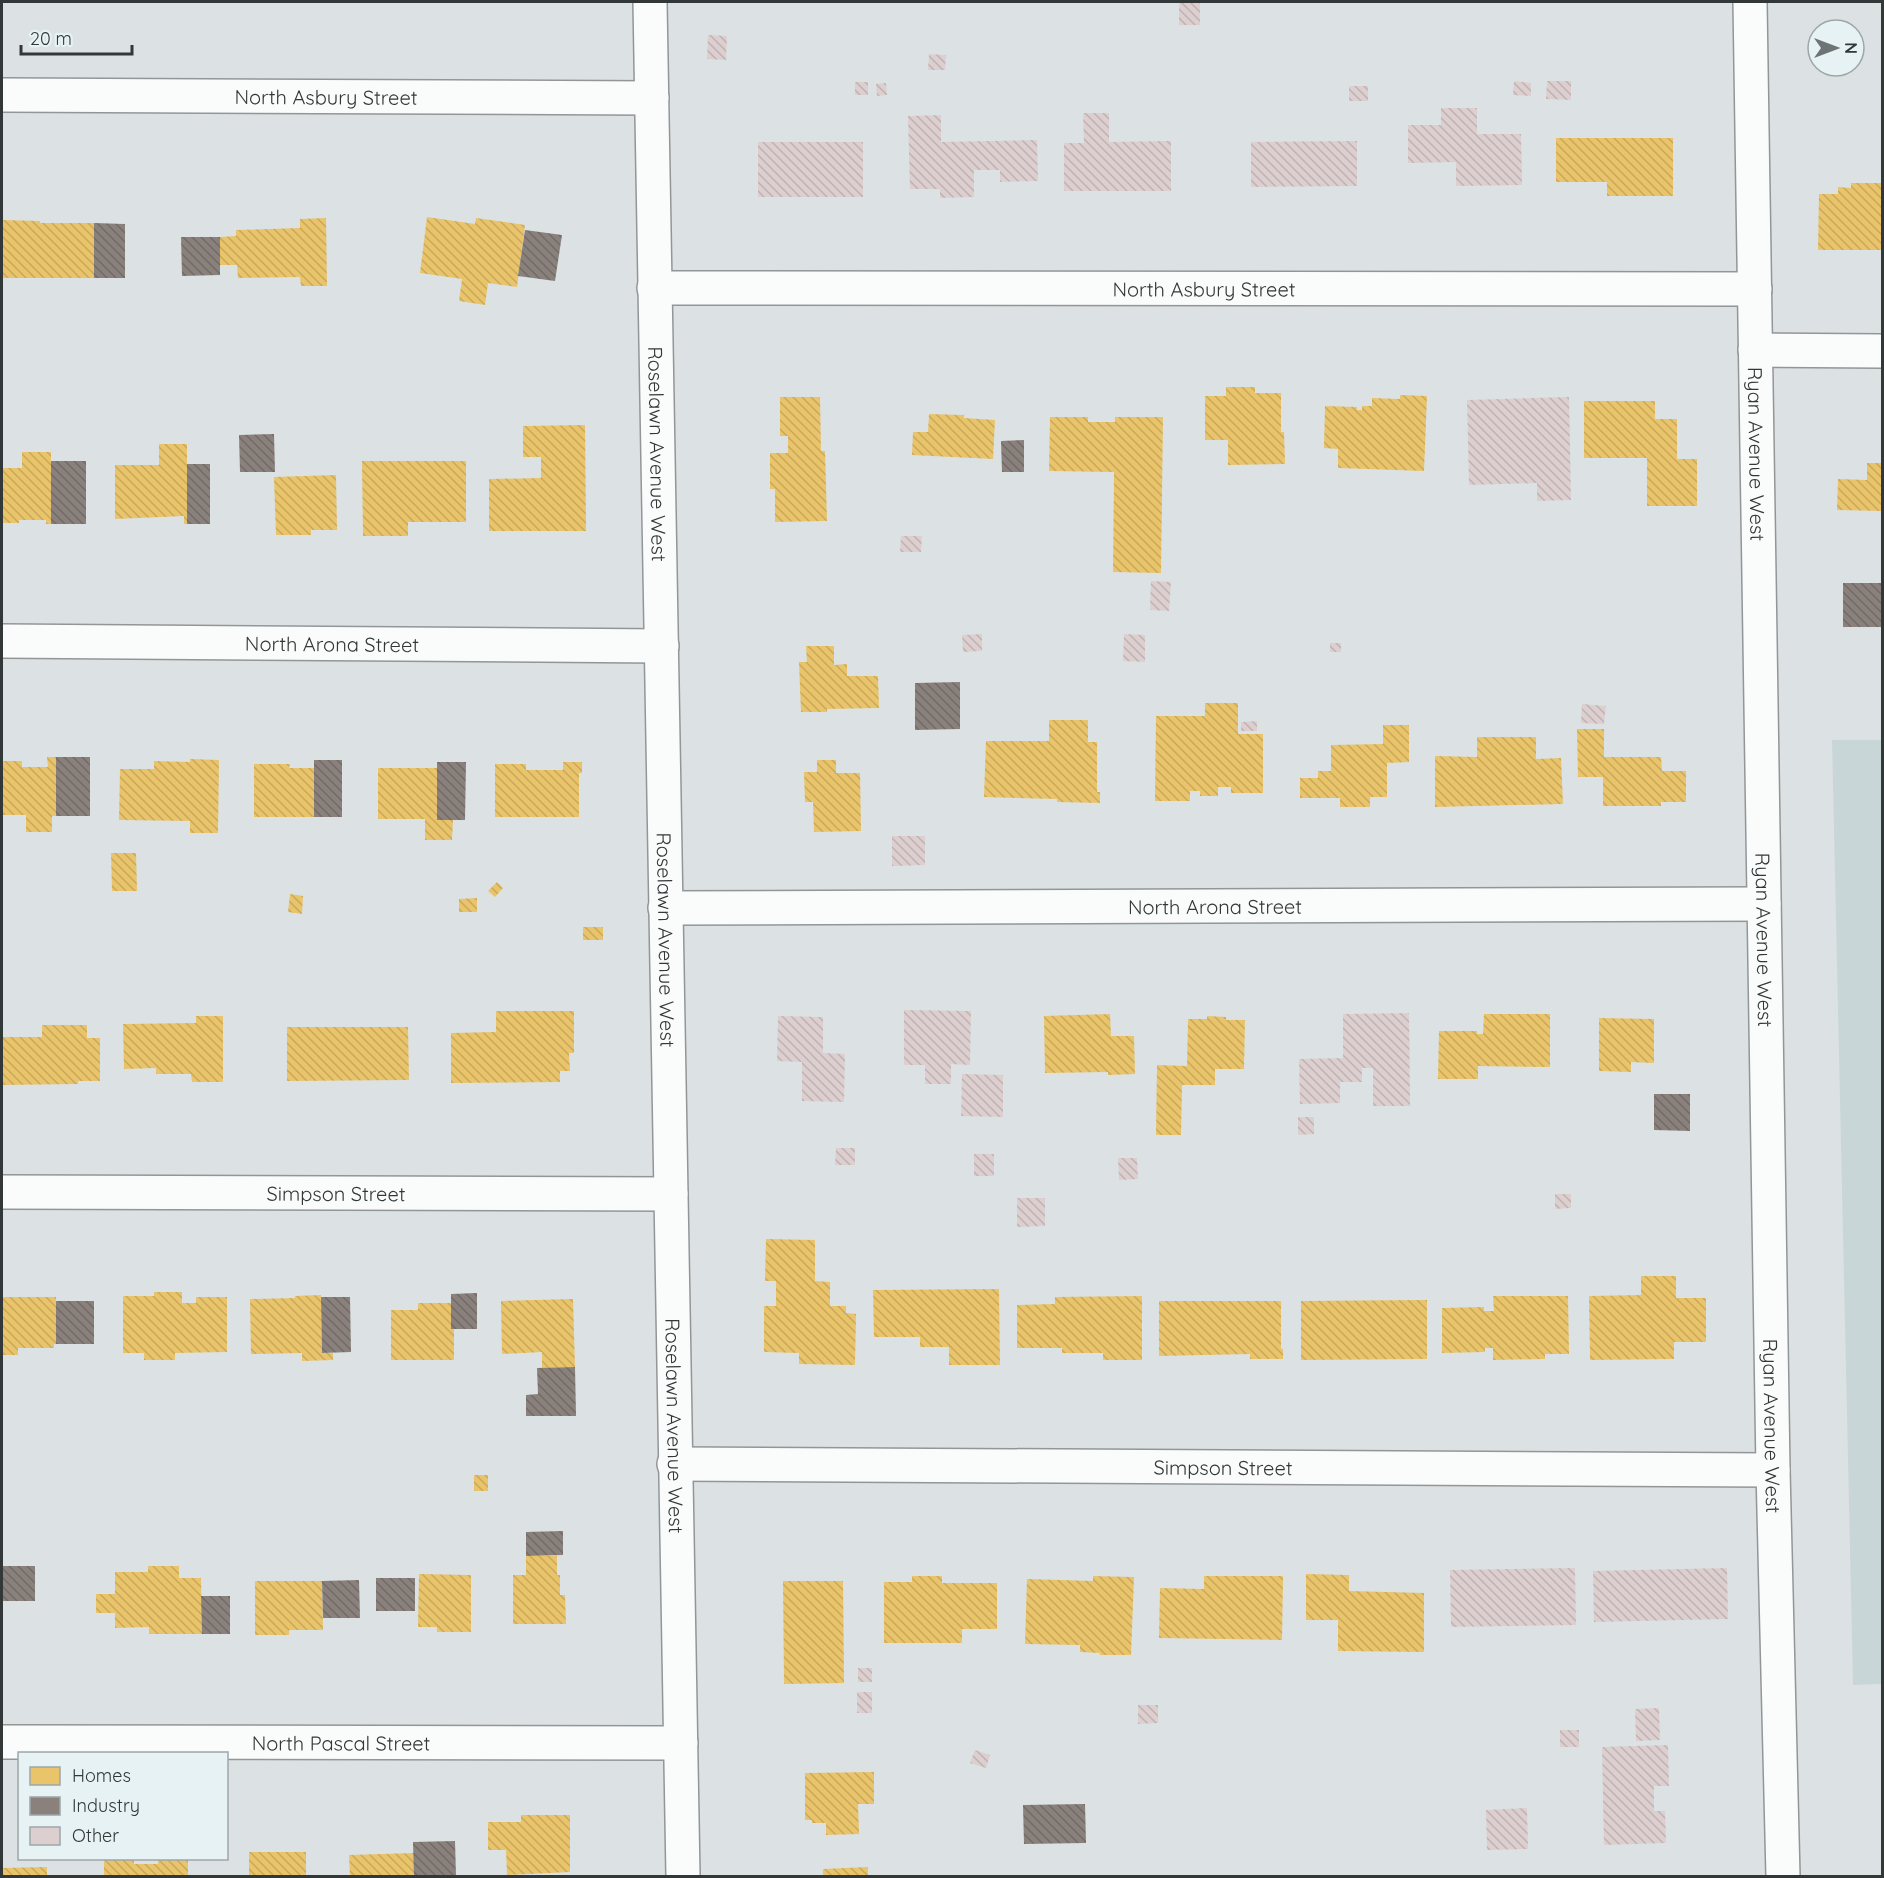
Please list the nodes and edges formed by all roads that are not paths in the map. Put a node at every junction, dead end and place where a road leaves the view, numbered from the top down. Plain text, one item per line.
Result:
1 (650, 2) edge
2 (1750, 2) edge
3 (2, 95) edge
4 (652, 98) junction
5 (654, 288) junction
6 (1755, 289) junction
7 (1755, 350) junction
8 (1882, 351) edge
9 (2, 641) edge
10 (662, 646) junction
11 (1764, 904) junction
12 (665, 908) junction
13 (2, 1192) edge
14 (672, 1194) junction
15 (674, 1464) junction
16 (1773, 1470) junction
17 (2, 1743) edge
18 (681, 1743) junction
19 (683, 1876) edge
20 (1783, 1876) edge

1 - 4 street, Roselawn Avenue West
2 - 6 street, Ryan Avenue West
3 - 4 street, North Asbury Street
4 - 5 street, Roselawn Avenue West
5 - 6 street, North Asbury Street
5 - 10 street, Roselawn Avenue West
6 - 7 street, Ryan Avenue West
7 - 8 street
7 - 11 street, Ryan Avenue West
9 - 10 street, North Arona Street
10 - 12 street, Roselawn Avenue West
11 - 12 street, North Arona Street
11 - 16 street, Ryan Avenue West
12 - 14 street, Roselawn Avenue West
13 - 14 street, Simpson Street
14 - 15 street, Roselawn Avenue West
15 - 16 street, Simpson Street
15 - 18 street, Roselawn Avenue West
16 - 20 street, Ryan Avenue West
17 - 18 street, North Pascal Street
18 - 19 street, Roselawn Avenue West

